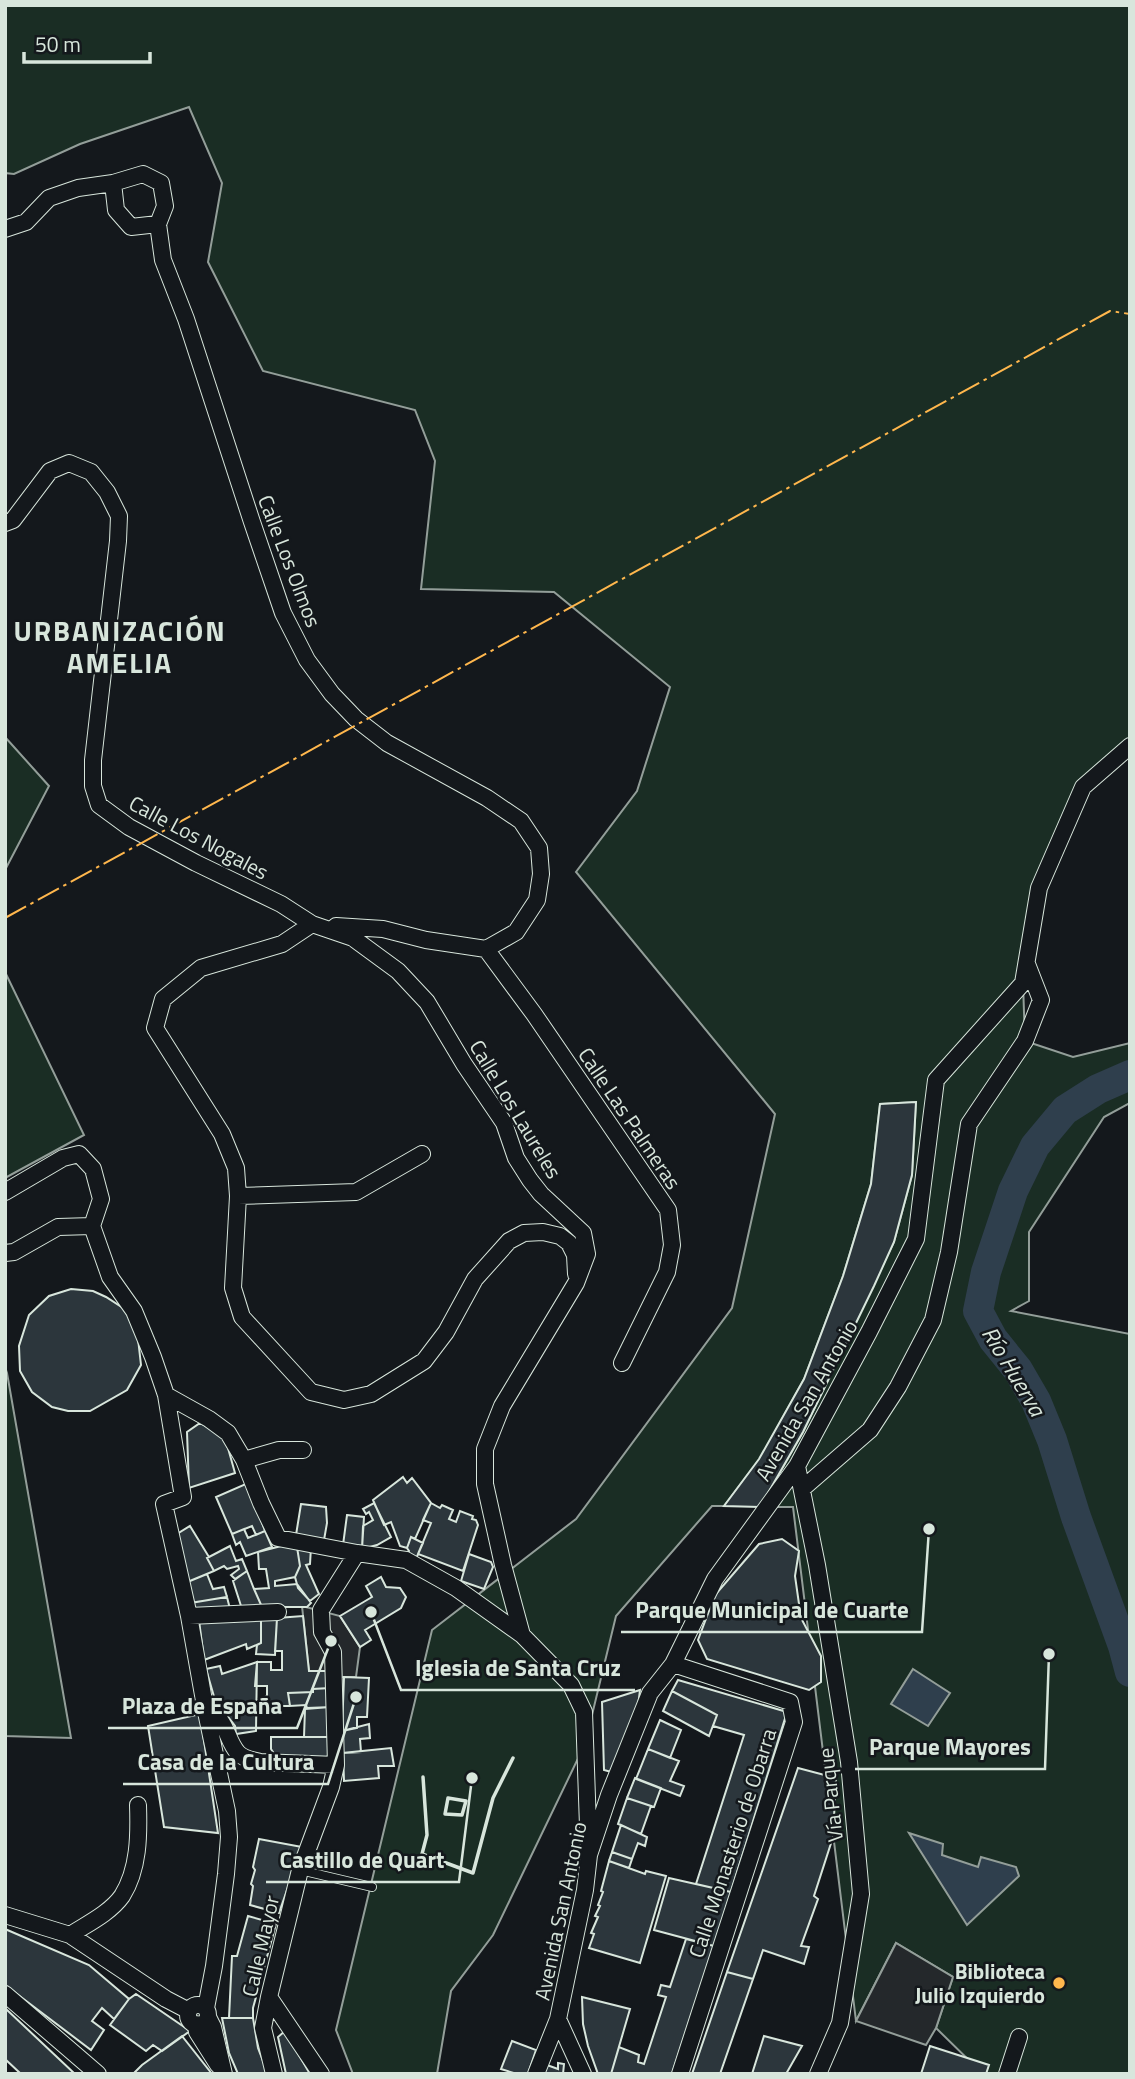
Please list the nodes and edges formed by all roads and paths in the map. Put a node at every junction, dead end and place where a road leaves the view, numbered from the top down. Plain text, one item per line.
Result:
1 (113, 183) junction
2 (158, 224) junction
3 (5, 229) edge
4 (5, 523) edge
5 (1130, 746) edge
6 (312, 924) junction
7 (486, 949) junction
8 (1027, 961) junction
9 (422, 1154) dead end
10 (5, 1192) edge
11 (237, 1196) junction
12 (92, 1226) junction
13 (5, 1253) edge
14 (576, 1283) junction
15 (622, 1363) dead end
16 (166, 1395) junction
17 (303, 1450) dead end
18 (244, 1460) junction
19 (797, 1466) junction
20 (802, 1489) junction
21 (357, 1553) junction
22 (278, 1612) dead end
23 (189, 1616) junction
24 (522, 1635) junction
25 (673, 1664) junction
26 (206, 1713) junction
27 (336, 1765) junction
28 (138, 1805) dead end
29 (589, 1855) junction
30 (300, 1870) junction
31 (372, 1887) dead end
32 (5, 1915) edge
33 (69, 1935) junction
34 (5, 1994) edge
35 (269, 1997) junction
36 (199, 2015) junction
37 (558, 2019) junction
38 (1019, 2037) dead end
39 (99, 2074) edge
40 (223, 2074) edge
41 (274, 2074) edge
42 (321, 2074) edge
43 (536, 2074) edge
44 (583, 2074) edge
45 (680, 2074) edge
46 (818, 2074) edge
47 (1007, 2074) edge

1 - 2 street
1 - 2 street, Calle Los Olmos
1 - 3 street, Calle Los Olmos
2 - 7 street, Calle Los Olmos
4 - 6 street, Calle Los Nogales
5 - 8 street
6 - 7 street
6 - 11 street
6 - 14 street, Calle Los Laureles
7 - 15 street, Calle Las Palmeras
8 - 19 street, Avenida San Antonio
8 - 20 street
9 - 11 street
10 - 12 street
11 - 14 street
12 - 13 street
12 - 16 street
14 - 24 street, Calle Los Laureles
16 - 18 street
16 - 23 street
17 - 18 street
18 - 21 street
19 - 20 street, Vía Parque
19 - 25 street, Avenida San Antonio
20 - 46 street, Vía Parque
21 - 24 street
21 - 27 street, Calle Mayor
22 - 23 street
23 - 26 street
24 - 29 street
25 - 29 street, Avenida San Antonio
25 - 45 street, Calle Monasterio de Obarra
26 - 27 street
26 - 36 street
27 - 30 street, Calle Mayor
28 - 33 street
29 - 37 street, Avenida San Antonio
30 - 31 lane
30 - 35 street, Calle Mayor
32 - 33 street
33 - 36 street
34 - 39 street
35 - 41 street, Calle Mayor
35 - 42 street
36 - 40 street
37 - 43 street, Avenida San Antonio
37 - 44 street
38 - 47 street

